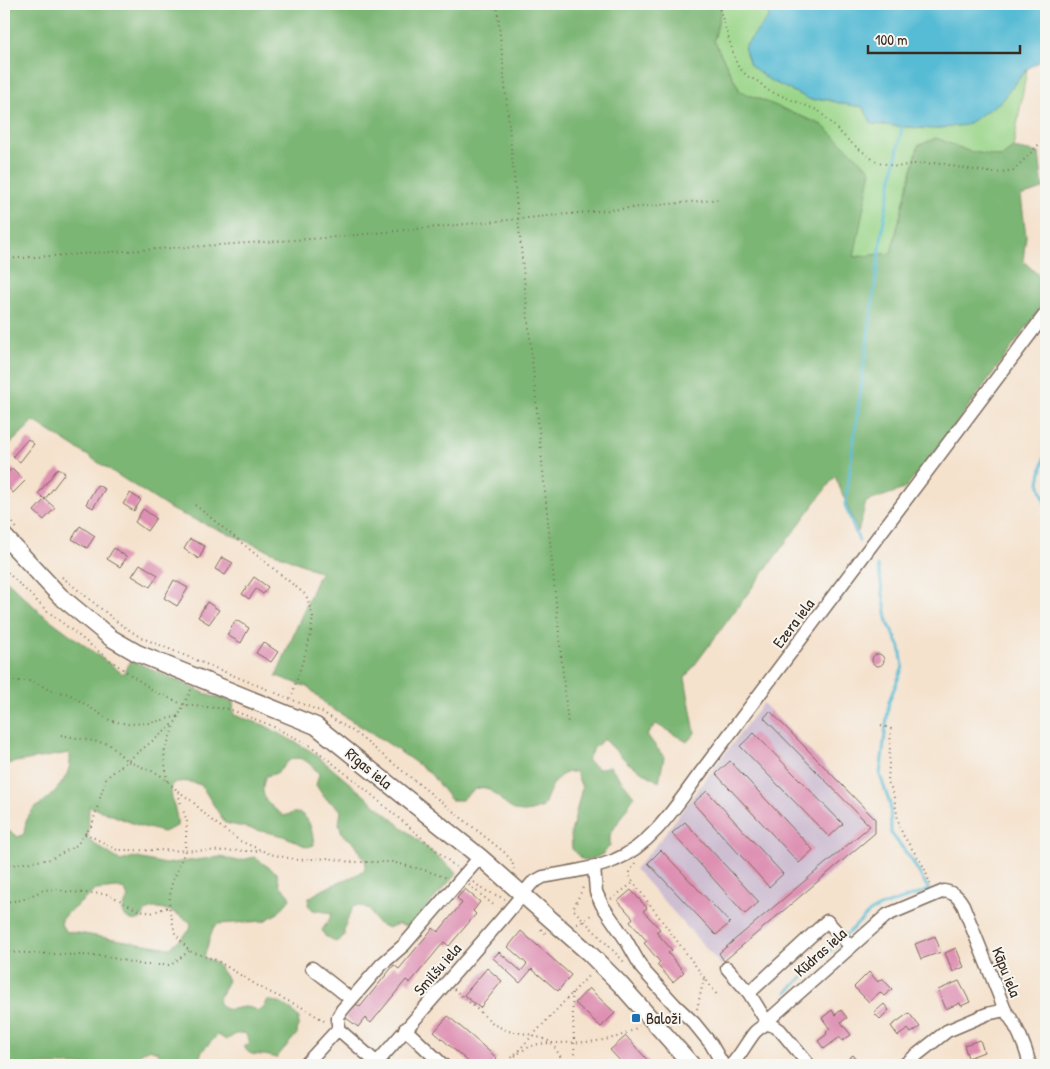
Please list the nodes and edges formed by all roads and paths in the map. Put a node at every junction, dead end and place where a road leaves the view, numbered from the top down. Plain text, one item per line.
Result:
1 (497, 4) edge
2 (718, 4) edge
3 (1045, 32) edge
4 (1045, 36) edge
5 (1042, 39) dead end
6 (1046, 137) edge
7 (721, 199) dead end
8 (517, 219) junction
9 (4, 259) edge
10 (1046, 313) edge
11 (195, 505) dead end
12 (4, 536) edge
13 (4, 569) edge
14 (196, 676) junction
15 (4, 679) edge
16 (292, 698) dead end
17 (184, 705) junction
18 (179, 716) junction
19 (175, 723) junction
20 (568, 725) dead end
21 (881, 725) dead end
22 (61, 735) dead end
23 (127, 761) junction
24 (167, 781) junction
25 (178, 791) junction
26 (85, 834) junction
27 (185, 851) junction
28 (264, 851) junction
29 (480, 857) junction
30 (637, 860) dead end
31 (4, 866) edge
32 (594, 866) junction
33 (462, 879) junction
34 (952, 892) joint
35 (934, 895) junction
36 (4, 902) edge
37 (514, 905) junction
38 (168, 906) junction
39 (538, 927) dead end
40 (551, 938) dead end
41 (851, 947) junction
42 (189, 951) junction
43 (4, 952) edge
44 (312, 968) dead end
45 (727, 968) dead end
46 (591, 973) dead end
47 (704, 978) junction
48 (447, 982) junction
49 (572, 993) junction
50 (749, 993) junction
51 (718, 996) dead end
52 (351, 999) junction
53 (1005, 1010) junction
54 (694, 1023) junction
55 (768, 1024) junction
56 (644, 1028) dead end
57 (338, 1029) junction
58 (405, 1029) junction
59 (533, 1035) junction
60 (574, 1042) junction
61 (551, 1043) junction
62 (513, 1057) junction
63 (376, 1064) edge
64 (305, 1065) edge
65 (443, 1065) edge
66 (505, 1065) edge
67 (566, 1065) edge
68 (575, 1065) edge
69 (692, 1065) edge
70 (723, 1065) edge
71 (730, 1065) edge
72 (809, 1065) edge
73 (904, 1065) edge
74 (1030, 1065) edge

1 - 8 path
2 - 6 path
3 - 4 path
4 - 5 path
7 - 8 path
8 - 9 path
8 - 20 path
10 - 32 street, Ezera iela
11 - 16 path
12 - 14 main road, Rīgas iela
13 - 17 path
14 - 17 path
14 - 29 main road, Rīgas iela
15 - 18 path
17 - 18 path
17 - 33 path
18 - 19 path
19 - 23 path
19 - 24 path
21 - 35 path
22 - 23 path
23 - 24 path
23 - 26 path
24 - 25 path
25 - 27 path
25 - 28 path
26 - 27 path
26 - 31 path
27 - 28 path
27 - 38 path
28 - 33 path
29 - 33 street
29 - 37 main road, Rīgas iela
30 - 47 path
32 - 37 street, Ezera iela
32 - 54 street
33 - 37 path
33 - 37 path
33 - 52 street
34 - 35 street, Kūdras iela
34 - 53 street, Kāpu iela
35 - 41 street, Kūdras iela
36 - 38 path
37 - 48 street, Smilšu iela
37 - 69 main road, Rīgas iela
38 - 42 path
39 - 40 path
41 - 50 street
41 - 55 street, Kūdras iela
42 - 43 path
42 - 57 path
44 - 52 street
45 - 50 street
46 - 49 path
47 - 51 path
47 - 54 path
48 - 58 street, Smilšu iela
48 - 59 path
49 - 59 path
49 - 60 path
50 - 55 street
52 - 57 street
53 - 73 street
53 - 74 street, Kāpu iela
54 - 70 street
55 - 71 street, Kūdras iela
55 - 72 street
56 - 60 path
57 - 63 street
57 - 64 street
58 - 63 street, Smilšu iela
58 - 65 street
59 - 61 path
59 - 62 path
60 - 61 path
60 - 68 path
61 - 62 path
61 - 67 path
62 - 66 path

